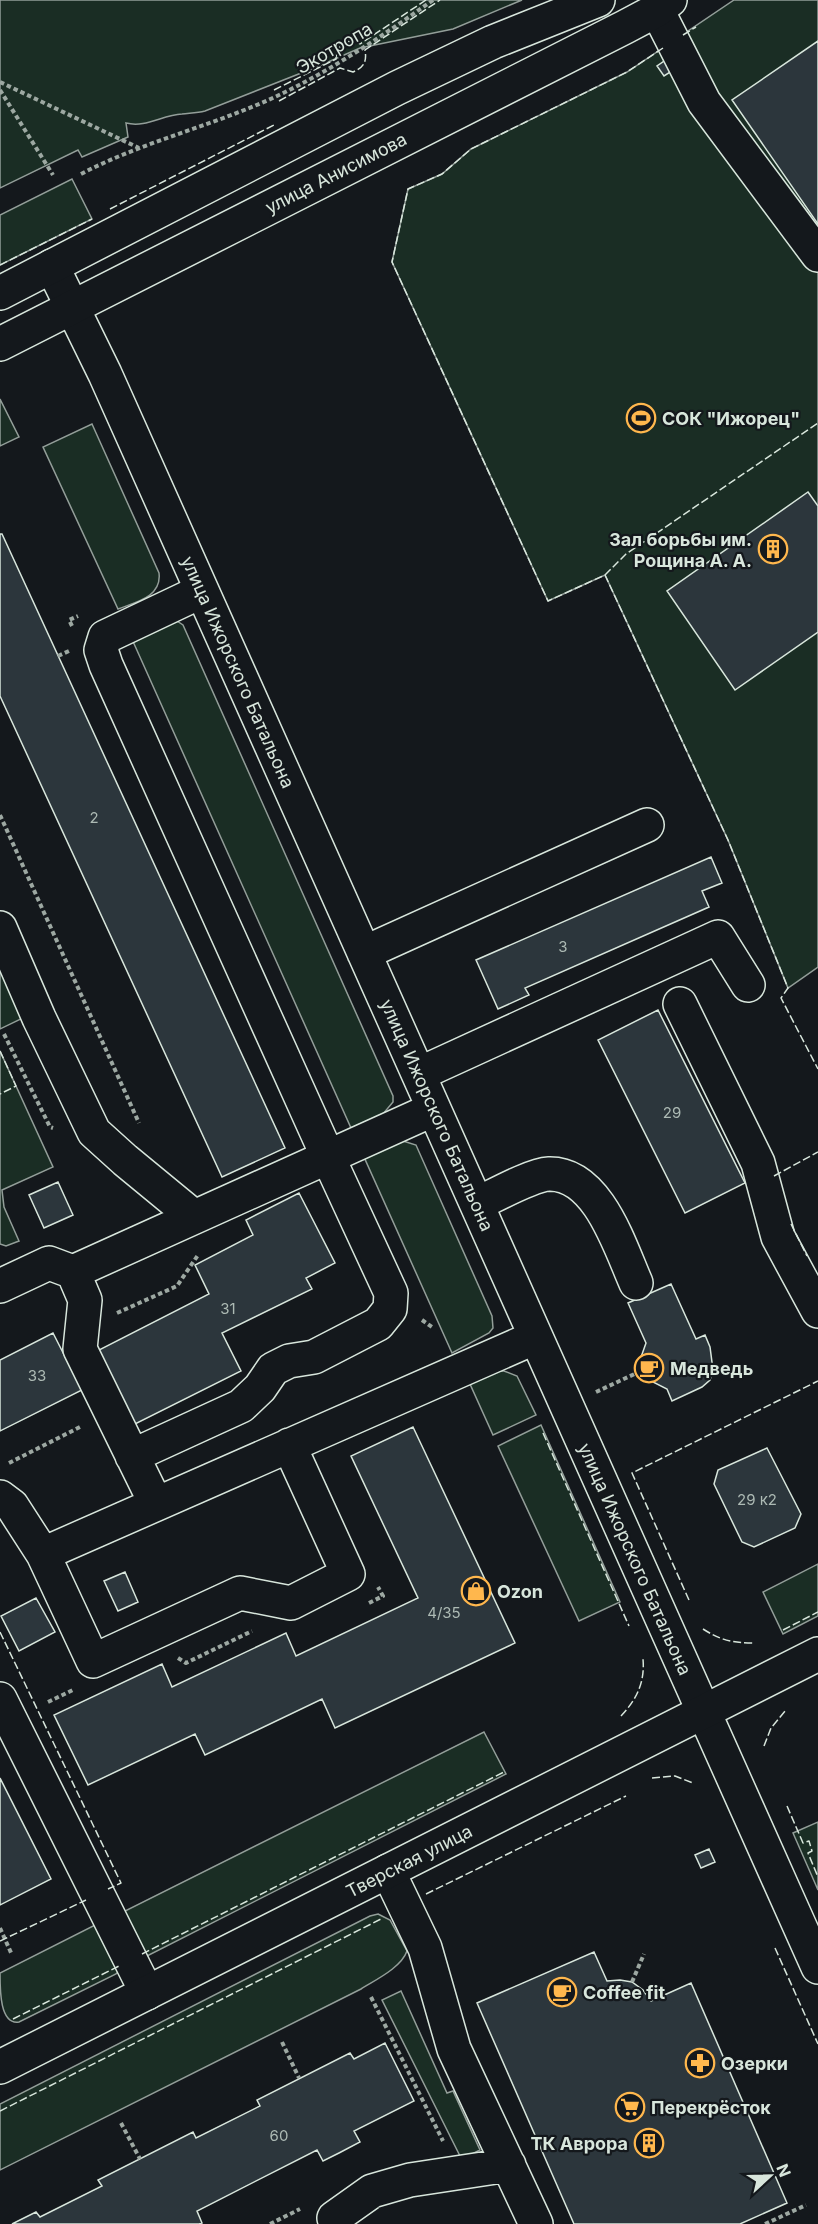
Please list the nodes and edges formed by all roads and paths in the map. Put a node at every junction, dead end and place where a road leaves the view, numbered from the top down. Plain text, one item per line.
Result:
1 (433, 0) edge
2 (598, 0) edge
3 (663, 5) edge
4 (0, 82) edge
5 (0, 90) edge
6 (139, 148) junction
7 (81, 174) dead end
8 (53, 175) dead end
9 (818, 255) edge
10 (52, 266) junction
11 (0, 293) edge
12 (72, 307) junction
13 (0, 344) edge
14 (202, 591) junction
15 (0, 814) edge
16 (647, 825) dead end
17 (0, 928) edge
18 (364, 953) junction
19 (748, 985) dead end
20 (680, 1004) dead end
21 (419, 1074) junction
22 (434, 1109) junction
23 (142, 1131) dead end
24 (328, 1157) junction
25 (477, 1204) junction
26 (193, 1216) junction
27 (202, 1248) dead end
28 (73, 1272) junction
29 (636, 1283) dead end
30 (0, 1286) edge
31 (818, 1311) edge
32 (536, 1337) junction
33 (80, 1349) junction
34 (644, 1370) dead end
35 (596, 1392) dead end
36 (110, 1411) junction
37 (288, 1445) junction
38 (132, 1455) junction
39 (1, 1482) edge
40 (156, 1503) junction
41 (43, 1554) junction
42 (818, 1654) edge
43 (0, 1699) edge
44 (704, 1711) junction
45 (388, 1871) junction
46 (0, 1928) edge
47 (644, 1954) dead end
48 (12, 1955) dead end
49 (818, 1967) edge
50 (632, 1982) dead end
51 (147, 1993) junction
52 (371, 1997) dead end
53 (282, 2042) dead end
54 (0, 2067) edge
55 (299, 2078) dead end
56 (122, 2123) dead end
57 (140, 2159) dead end
58 (509, 2165) junction
59 (453, 2173) junction
60 (806, 2205) dead end
61 (331, 2222) edge
62 (536, 2224) edge
63 (765, 2224) edge

1 - 6 path, Экотропа
2 - 10 main road
3 - 9 main road
3 - 12 main road, улица Анисимова
4 - 6 path
5 - 8 path
6 - 7 path, Экотропа
10 - 11 main road
10 - 12 main road, улица Ижорского Батальона
12 - 13 main road, улица Анисимова
12 - 14 main road, улица Ижорского Батальона
14 - 18 main road, улица Ижорского Батальона
14 - 24 main road
15 - 23 path
16 - 18 main road
17 - 26 main road
18 - 21 main road, улица Ижорского Батальона
19 - 21 main road
20 - 31 main road
21 - 22 main road, улица Ижорского Батальона
22 - 24 main road
22 - 25 main road, улица Ижорского Батальона
24 - 26 main road
24 - 38 main road
25 - 29 main road
25 - 32 main road, улица Ижорского Батальона
26 - 28 main road
27 - 33 path
28 - 30 main road
28 - 33 main road
32 - 37 main road
32 - 44 main road, улица Ижорского Батальона
33 - 36 main road
34 - 35 path
36 - 38 main road
36 - 39 path
37 - 40 main road
37 - 41 main road
38 - 40 main road
39 - 41 main road
40 - 41 main road
42 - 44 main road, Тверская улица
43 - 51 main road
44 - 45 main road, Тверская улица
44 - 49 main road, улица Ижорского Батальона
45 - 51 main road, Тверская улица
45 - 58 main road
46 - 48 path
47 - 50 path
51 - 54 main road, Тверская улица
52 - 59 path
53 - 55 path
56 - 57 path
58 - 59 main road
58 - 62 main road
59 - 61 main road
60 - 63 path

